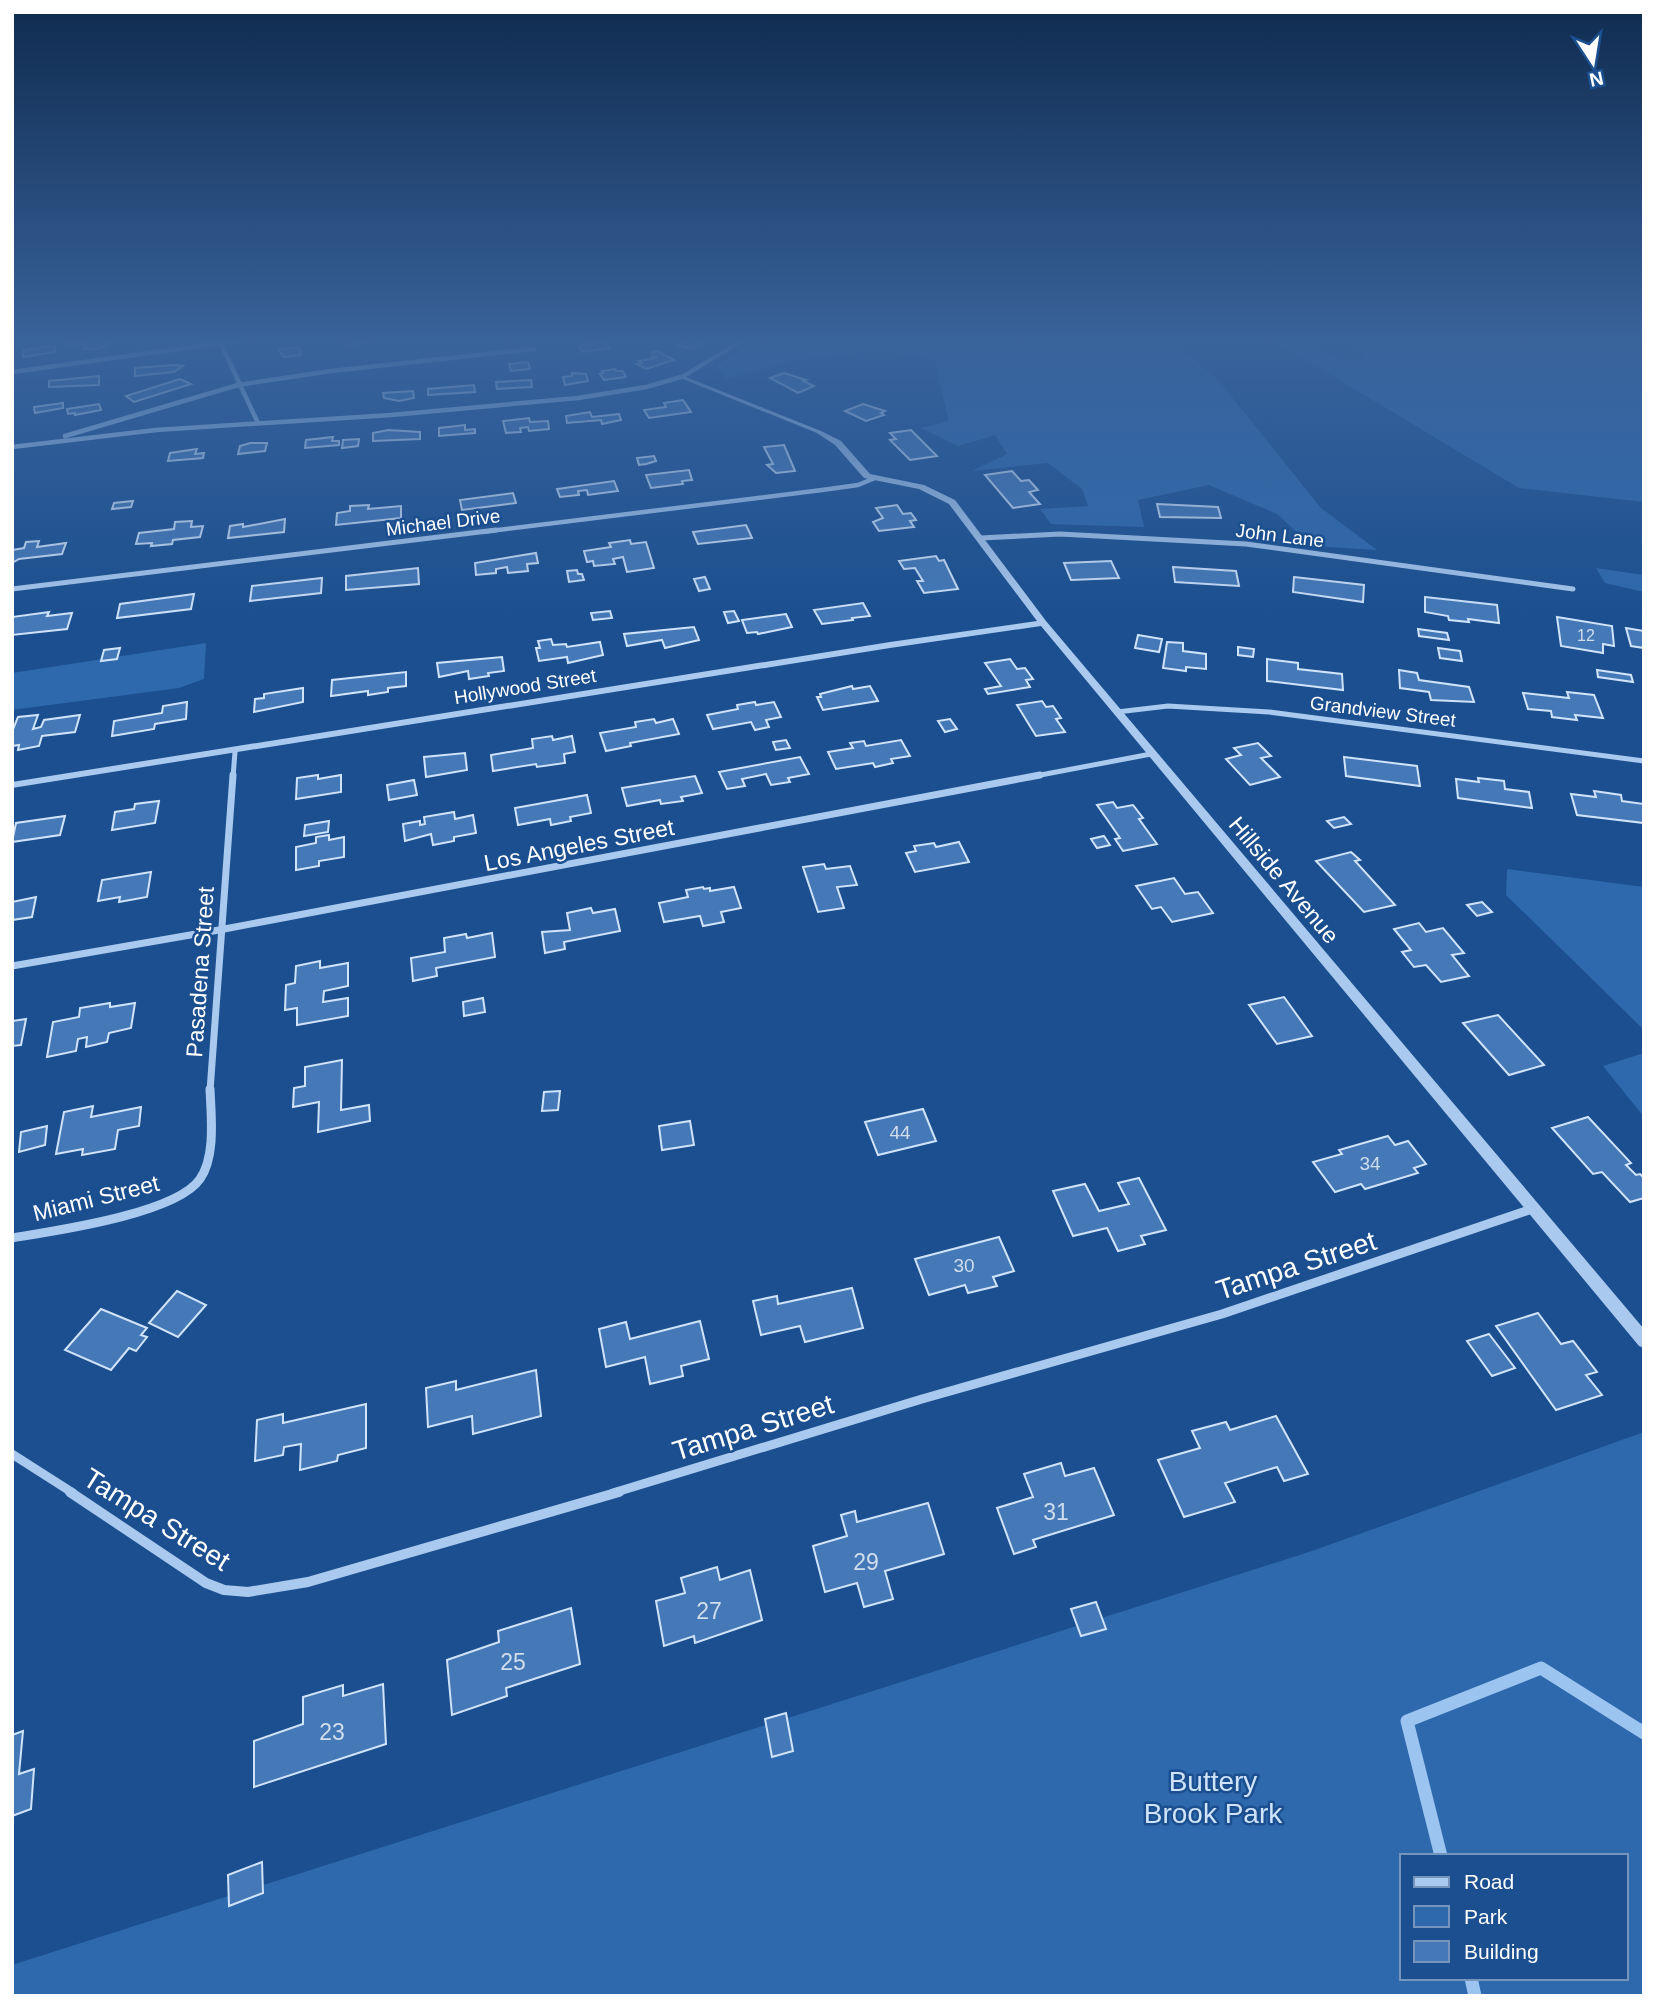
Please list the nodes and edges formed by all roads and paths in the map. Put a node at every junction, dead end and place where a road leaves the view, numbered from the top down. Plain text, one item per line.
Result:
1 (76, 433) edge
2 (129, 433) edge
3 (820, 433) edge
4 (38, 444) junction
5 (12, 447) edge
6 (875, 478) junction
7 (981, 538) junction
8 (12, 589) edge
9 (1573, 589) dead end
10 (1043, 623) junction
11 (1117, 712) junction
12 (234, 752) junction
13 (1151, 754) junction
14 (1644, 761) edge
15 (12, 785) edge
16 (219, 930) junction
17 (12, 966) edge
18 (188, 1189) joint
19 (1532, 1209) junction
20 (12, 1238) edge
21 (1644, 1341) edge
22 (12, 1454) edge

1 - 4 street
2 - 4 street
3 - 6 street
4 - 5 street
6 - 7 street, Hillside Avenue
6 - 8 street, Michael Drive
7 - 9 street, John Lane
7 - 10 street, Hillside Avenue
10 - 11 street, Hillside Avenue
10 - 12 street, Hollywood Street
11 - 13 street, Hillside Avenue
11 - 14 street, Grandview Street
12 - 15 street, Hollywood Street
12 - 16 street, Pasadena Street
13 - 16 street, Los Angeles Street
13 - 19 street, Hillside Avenue
16 - 17 street, Los Angeles Street
16 - 18 street, Pasadena Street
18 - 20 street, Miami Street
19 - 21 street, Hillside Avenue
19 - 22 street, Tampa Street

